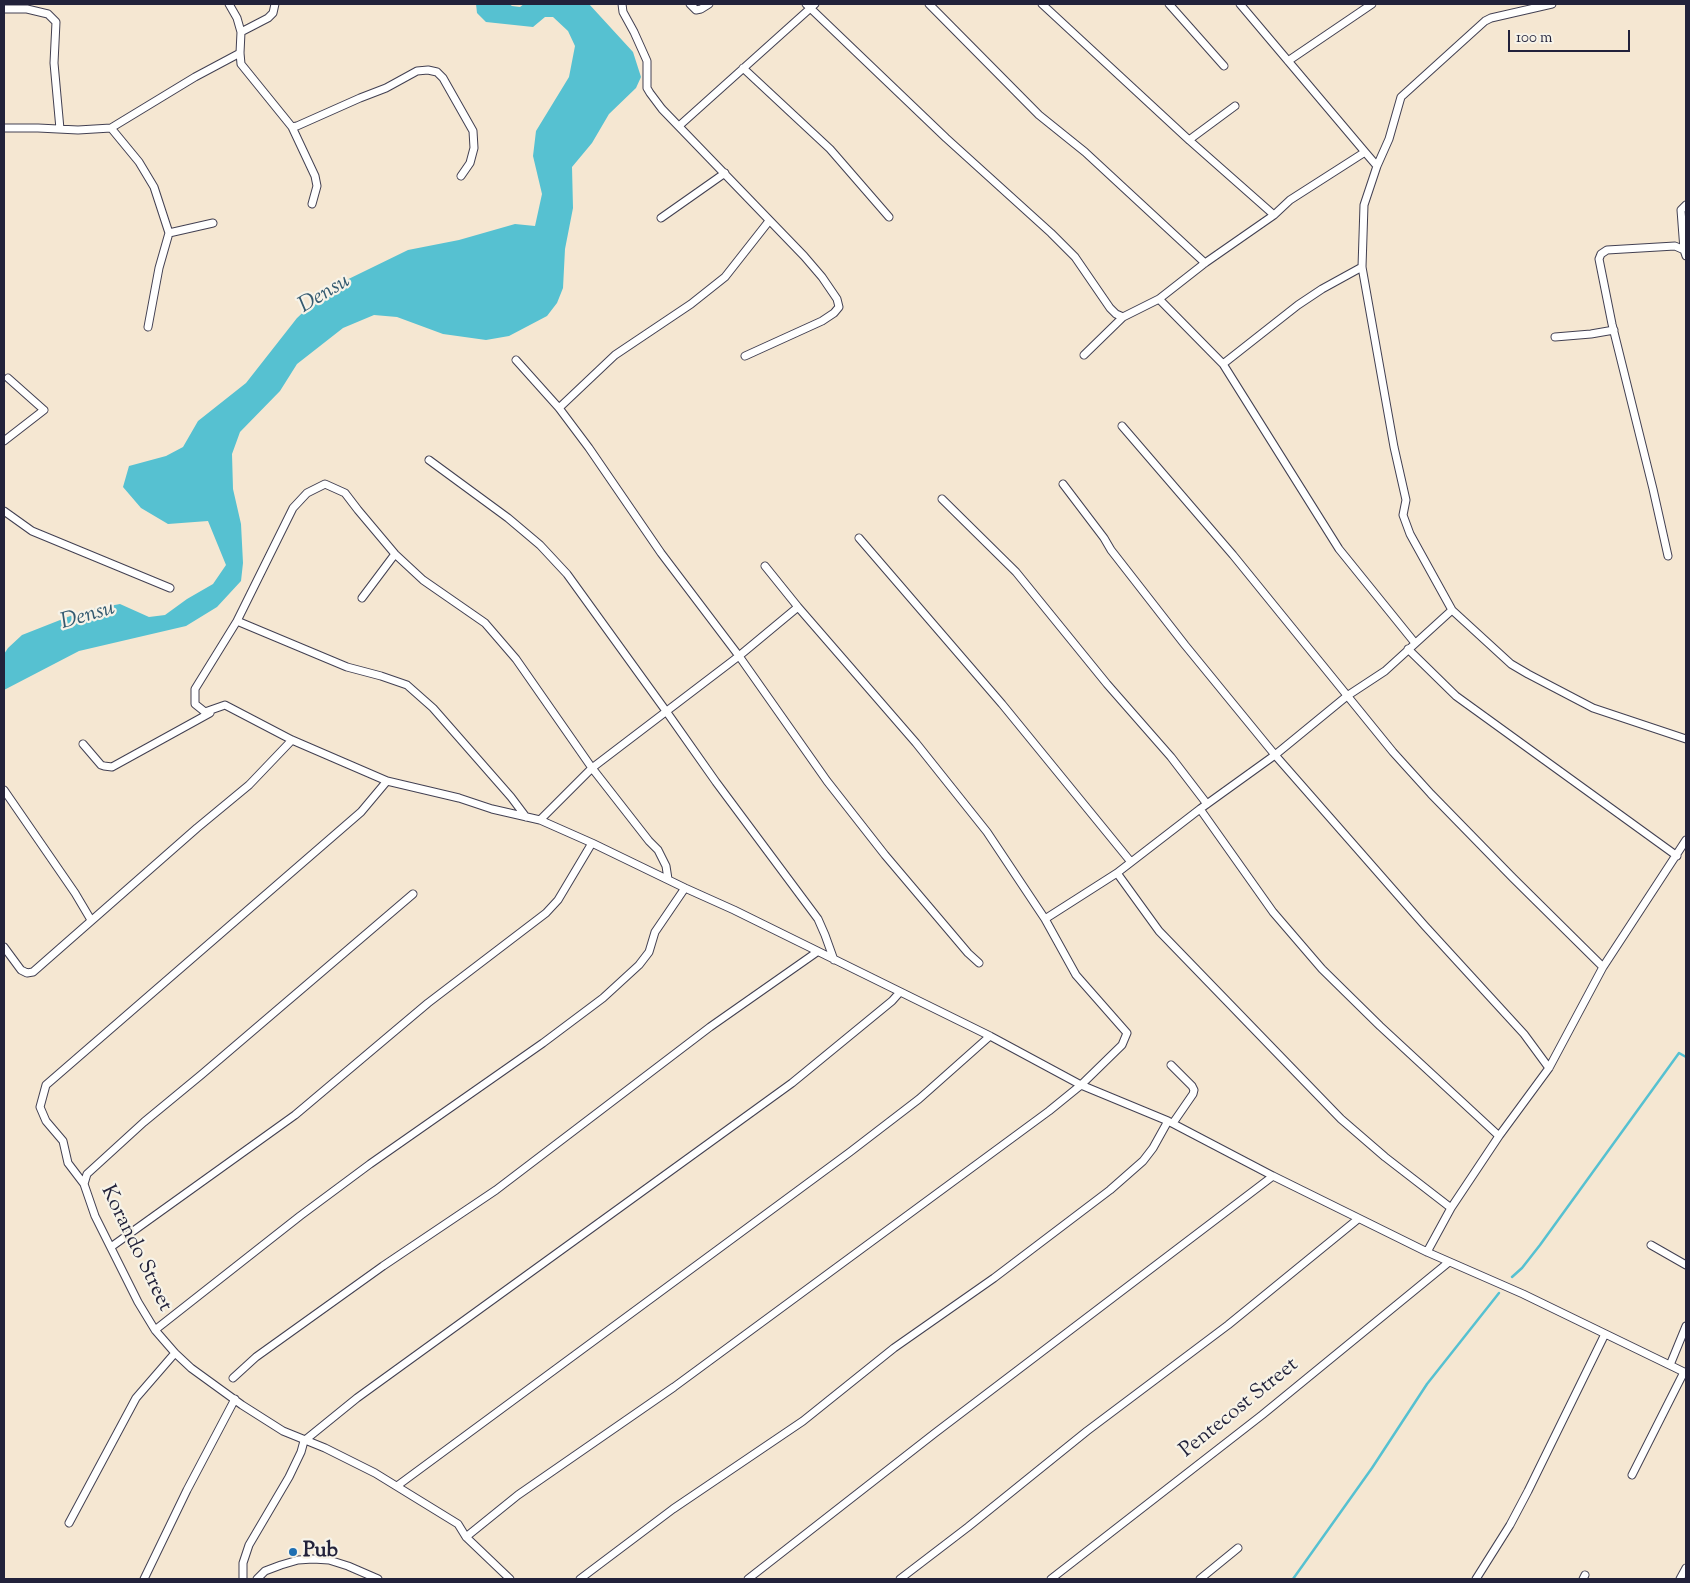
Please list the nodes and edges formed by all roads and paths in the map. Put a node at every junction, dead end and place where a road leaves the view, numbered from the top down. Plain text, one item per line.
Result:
1 (229, 4) edge
2 (275, 4) edge
3 (622, 4) edge
4 (690, 4) edge
5 (709, 4) edge
6 (929, 4) edge
7 (1042, 4) edge
8 (1169, 4) edge
9 (1240, 4) edge
10 (1372, 4) edge
11 (1552, 4) edge
12 (810, 5) edge
13 (4, 9) edge
14 (241, 32) junction
15 (240, 53) junction
16 (1288, 61) junction
17 (1224, 66) dead end
18 (743, 68) junction
19 (1235, 106) dead end
20 (679, 126) junction
21 (292, 127) junction
22 (4, 128) edge
23 (111, 128) junction
24 (60, 129) junction
25 (1189, 140) junction
26 (1365, 152) junction
27 (1377, 166) junction
28 (724, 173) junction
29 (461, 176) dead end
30 (312, 204) dead end
31 (1686, 205) edge
32 (1274, 215) junction
33 (888, 217) dead end
34 (661, 218) dead end
35 (769, 220) junction
36 (213, 223) dead end
37 (169, 233) junction
38 (1685, 253) edge
39 (1205, 263) junction
40 (1362, 267) junction
41 (1159, 299) junction
42 (1123, 316) junction
43 (148, 327) dead end
44 (1614, 330) junction
45 (1555, 337) dead end
46 (1084, 355) dead end
47 (745, 356) dead end
48 (516, 360) dead end
49 (1223, 364) junction
50 (8, 378) dead end
51 (559, 408) junction
52 (1122, 426) dead end
53 (4, 441) edge
54 (429, 460) dead end
55 (1063, 484) dead end
56 (942, 499) dead end
57 (4, 511) edge
58 (859, 538) dead end
59 (395, 554) junction
60 (1668, 556) dead end
61 (765, 566) dead end
62 (170, 588) dead end
63 (362, 598) dead end
64 (798, 607) junction
65 (1452, 610) junction
66 (237, 622) junction
67 (1415, 643) junction
68 (1408, 649) junction
69 (739, 656) junction
70 (1347, 696) junction
71 (225, 705) junction
72 (666, 711) junction
73 (1686, 739) edge
74 (292, 740) junction
75 (83, 744) dead end
76 (1275, 755) junction
77 (592, 768) junction
78 (387, 781) junction
79 (4, 790) edge
80 (1204, 806) junction
81 (526, 817) junction
82 (540, 820) junction
83 (1686, 840) edge
84 (592, 843) junction
85 (1677, 856) junction
86 (1131, 862) junction
87 (1117, 873) junction
88 (668, 879) junction
89 (685, 888) junction
90 (413, 894) dead end
91 (1045, 919) junction
92 (91, 920) junction
93 (4, 948) edge
94 (817, 952) junction
95 (834, 960) junction
96 (978, 963) dead end
97 (1603, 967) junction
98 (900, 992) junction
99 (990, 1036) junction
100 (1171, 1065) dead end
101 (1549, 1068) junction
102 (1081, 1085) junction
103 (1170, 1122) junction
104 (1499, 1136) junction
105 (1273, 1176) junction
106 (84, 1184) junction
107 (1452, 1208) junction
108 (1358, 1219) junction
109 (1651, 1245) dead end
110 (111, 1247) junction
111 (1427, 1252) junction
112 (1449, 1262) junction
113 (1686, 1265) edge
114 (1686, 1326) edge
115 (155, 1330) junction
116 (1605, 1334) junction
117 (175, 1353) junction
118 (1670, 1365) junction
119 (1685, 1372) edge
120 (233, 1378) dead end
121 (235, 1400) junction
122 (304, 1440) junction
123 (1632, 1475) dead end
124 (397, 1486) junction
125 (69, 1523) dead end
126 (466, 1537) junction
127 (1238, 1548) dead end
128 (1686, 1568) edge
129 (144, 1579) edge
130 (242, 1579) edge
131 (257, 1579) edge
132 (378, 1579) edge
133 (510, 1579) edge
134 (580, 1579) edge
135 (748, 1579) edge
136 (900, 1579) edge
137 (1051, 1579) edge
138 (1200, 1579) edge
139 (1476, 1579) edge
140 (1680, 1579) edge

1 - 14 street
2 - 14 street
3 - 20 street
4 - 5 street
6 - 39 street
7 - 25 street
8 - 17 street
9 - 16 street
10 - 16 street
11 - 27 street
12 - 18 street
12 - 42 street
13 - 24 street
14 - 15 street
15 - 21 street
15 - 23 street
16 - 26 street
18 - 20 street
18 - 33 street
19 - 25 street
20 - 28 street
21 - 29 street
21 - 30 street
22 - 24 street
23 - 24 street
23 - 37 street
25 - 32 street
26 - 27 street
26 - 32 street
27 - 40 street
28 - 34 street
28 - 35 street
31 - 38 street
32 - 39 street
35 - 47 street
35 - 51 street
36 - 37 street
37 - 43 street
38 - 44 street
39 - 41 street
40 - 49 street
40 - 65 street
41 - 42 street
41 - 49 street
42 - 46 street
44 - 45 street
44 - 60 street
48 - 51 street
49 - 67 street
50 - 53 street
51 - 69 street
52 - 70 street
54 - 72 street
55 - 76 street
56 - 80 street
57 - 62 street
58 - 86 street
59 - 63 street
59 - 66 street
59 - 77 street
61 - 64 street
64 - 69 street
64 - 91 street
65 - 67 street
65 - 73 street
66 - 71 street
66 - 81 street
67 - 68 street
68 - 70 street
68 - 85 street
69 - 72 street
69 - 96 street
70 - 76 street
70 - 97 street
71 - 74 street
71 - 75 street
72 - 77 street
72 - 95 street
74 - 78 street
74 - 92 street
76 - 80 street
76 - 101 street
77 - 82 street
77 - 88 street
78 - 81 street
78 - 106 street
79 - 92 street
80 - 86 street
80 - 104 street
81 - 82 street
82 - 84 street
83 - 85 street
84 - 88 street
84 - 110 street
85 - 97 street
86 - 87 street
87 - 91 street
87 - 107 street
88 - 89 street
89 - 94 street
89 - 115 street
90 - 106 street, Korando Street
91 - 102 street
92 - 93 street
94 - 95 street
94 - 120 street
95 - 98 street
97 - 101 street
98 - 99 street
98 - 122 street
99 - 102 street
99 - 124 street
100 - 103 street
101 - 104 street
102 - 103 street
102 - 126 street
103 - 105 street
103 - 134 street
104 - 107 street
105 - 108 street
105 - 135 street
106 - 110 street, Korando Street
107 - 111 street
108 - 111 street
108 - 136 street
109 - 113 street
110 - 115 street, Korando Street
111 - 112 street
112 - 116 street
112 - 137 street, Pentecost Street
114 - 118 street
115 - 117 street, Korando Street
116 - 118 street
116 - 139 street
117 - 121 street, Korando Street
117 - 125 street
118 - 119 street
119 - 123 street
121 - 122 street, Korando Street
121 - 129 street
122 - 124 street, Korando Street
122 - 130 street
124 - 126 street, Korando Street
126 - 133 street, Korando Street
127 - 138 street
128 - 140 street
131 - 132 street

